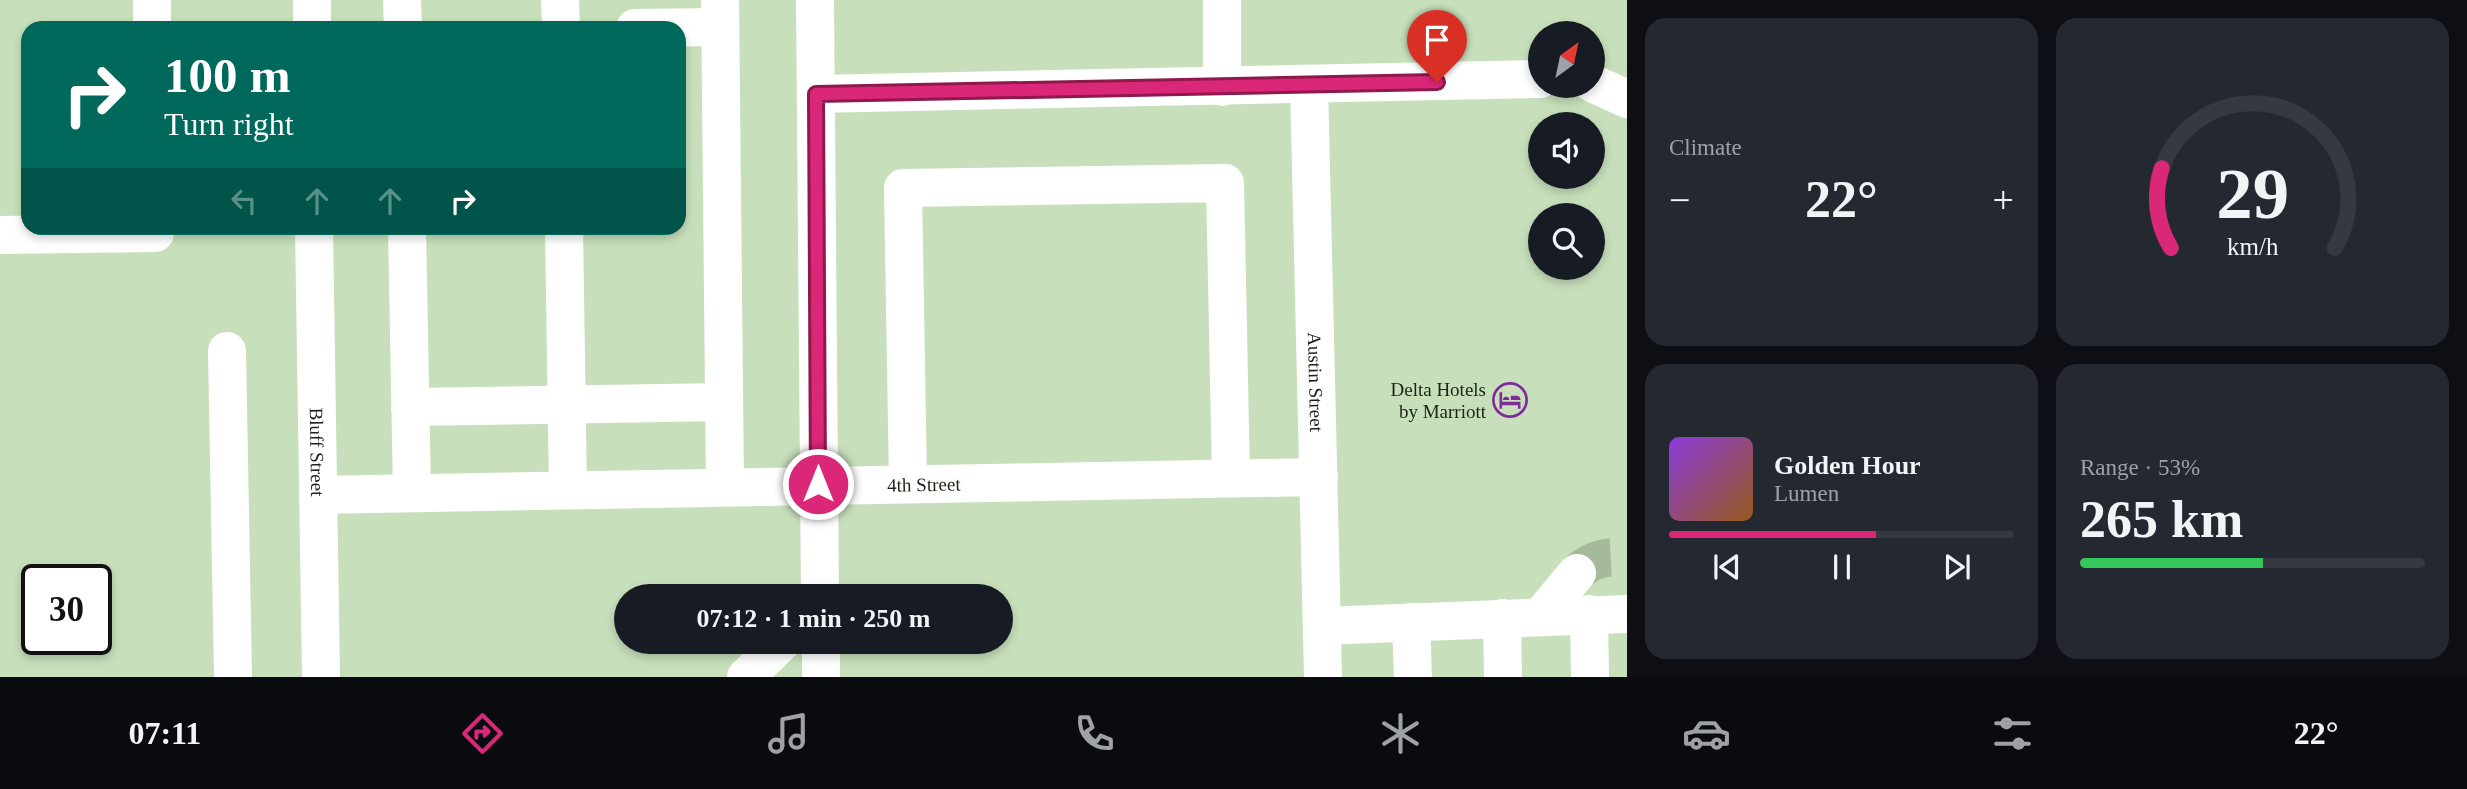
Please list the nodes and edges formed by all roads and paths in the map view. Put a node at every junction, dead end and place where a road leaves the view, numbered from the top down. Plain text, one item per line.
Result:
1 (152, 0) edge
2 (312, 0) edge
3 (402, 0) edge
4 (560, 0) edge
5 (815, 0) edge
6 (1222, 0) edge
7 (720, 13) edge
8 (152, 21) edge
9 (312, 21) edge
10 (403, 21) edge
11 (561, 21) edge
12 (675, 21) edge
13 (1528, 79) edge
14 (1309, 84) junction
15 (1222, 87) junction
16 (1605, 88) edge
17 (816, 94) junction
18 (1627, 99) edge
19 (0, 235) edge
20 (21, 235) edge
21 (314, 235) edge
22 (407, 235) edge
23 (564, 235) edge
24 (227, 351) dead end
25 (724, 402) junction
26 (567, 405) junction
27 (410, 407) junction
28 (1319, 477) junction
29 (1231, 478) junction
30 (908, 483) junction
31 (818, 484) junction
32 (725, 487) junction
33 (568, 490) junction
34 (412, 493) junction
35 (318, 495) junction
36 (1577, 573) tunnel mouth
37 (820, 584) edge
38 (1589, 614) junction
39 (1627, 614) edge
40 (1541, 616) junction
41 (1502, 618) junction
42 (1411, 622) junction
43 (1322, 626) junction
44 (770, 654) edge
45 (821, 654) edge
46 (233, 677) edge
47 (321, 677) edge
48 (746, 677) edge
49 (821, 677) edge
50 (1324, 677) edge
51 (1413, 677) edge
52 (1503, 677) edge
53 (1590, 677) edge

1 - 8 street
2 - 9 street
3 - 10 street
4 - 11 street
5 - 17 street
6 - 15 street
7 - 12 street
7 - 25 street
13 - 14 street
14 - 15 street
14 - 28 street, Austin Street
15 - 17 street
16 - 18 street
17 - 31 street
19 - 20 street
21 - 35 street, Bluff Street
22 - 27 street
23 - 26 street
24 - 46 street
25 - 26 street
25 - 32 street
26 - 27 street
26 - 33 street
27 - 34 street
28 - 29 street, 4th Street
28 - 43 street, Austin Street
29 - 30 street, 4th Street
29 - 30 street
30 - 31 street, 4th Street
31 - 32 street, 4th Street
31 - 37 street
32 - 33 street, 4th Street
33 - 34 street, 4th Street
34 - 35 street, 4th Street
35 - 47 street, Bluff Street
36 - 40 street
38 - 39 street
38 - 40 street
38 - 53 street
40 - 41 street
41 - 42 street
41 - 52 street
42 - 43 street
42 - 51 street
43 - 50 street, Austin Street
44 - 48 street
45 - 49 street

